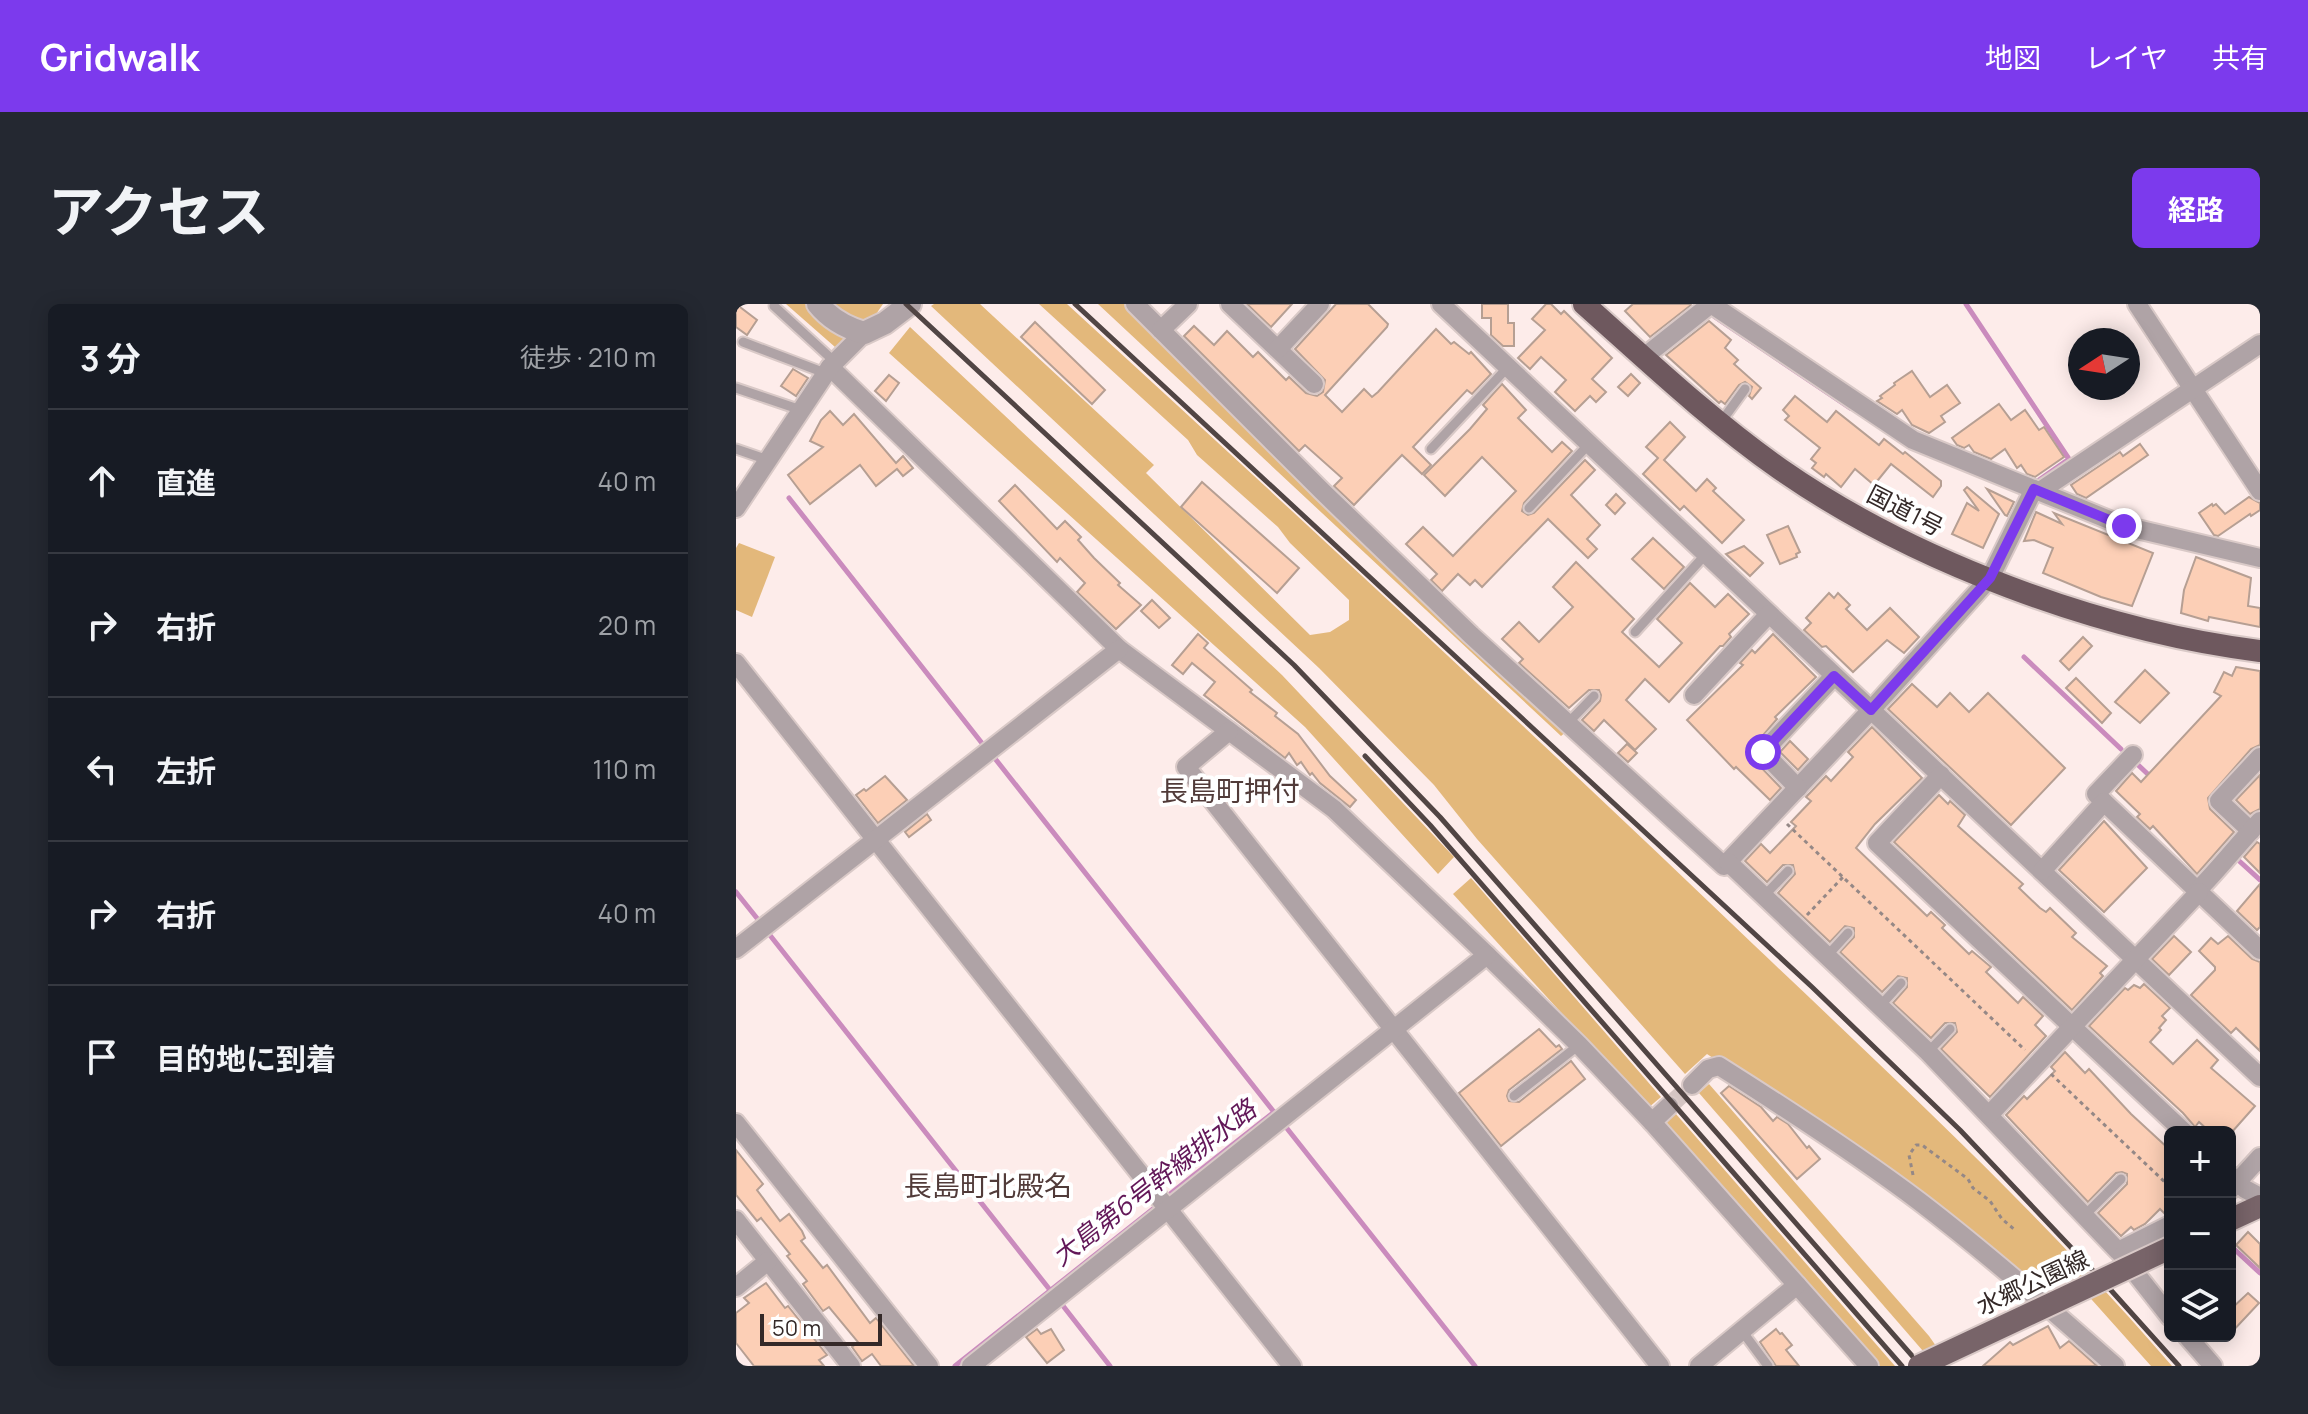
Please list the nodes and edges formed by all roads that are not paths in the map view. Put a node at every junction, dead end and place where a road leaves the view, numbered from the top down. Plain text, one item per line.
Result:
1 (818, 304) edge
2 (910, 304) edge
3 (1135, 304) edge
4 (1188, 304) edge
5 (1230, 304) edge
6 (1320, 304) edge
7 (1441, 304) edge
8 (1584, 304) edge
9 (1711, 304) edge
10 (2137, 304) edge
11 (774, 306) dead end
12 (1161, 330) junction
13 (864, 333) junction
14 (743, 342) dead end
15 (2260, 344) edge
16 (1278, 349) junction
17 (1644, 357) junction
18 (1508, 367) junction
19 (830, 368) junction
20 (1314, 384) dead end
21 (736, 388) edge
22 (1745, 389) dead end
23 (2193, 389) junction
24 (801, 410) junction
25 (1719, 424) junction
26 (1589, 444) junction
27 (736, 449) edge
28 (1431, 449) dead end
29 (768, 460) junction
30 (2037, 490) junction
31 (2260, 491) edge
32 (736, 508) edge
33 (1529, 508) dead end
34 (1706, 554) junction
35 (2260, 558) edge
36 (1990, 578) junction
37 (1769, 614) junction
38 (1635, 632) dead end
39 (1119, 649) junction
40 (2260, 651) edge
41 (736, 663) edge
42 (1834, 676) junction
43 (1694, 695) dead end
44 (1594, 696) dead end
45 (1871, 710) junction
46 (1568, 723) junction
47 (1229, 731) junction
48 (2133, 755) dead end
49 (2260, 757) edge
50 (1941, 775) junction
51 (1798, 788) junction
52 (2104, 802) junction
53 (2256, 827) edge
54 (875, 839) junction
55 (1728, 862) junction
56 (1788, 871) dead end
57 (2042, 871) junction
58 (2198, 891) junction
59 (1764, 896) junction
60 (1848, 933) dead end
61 (736, 949) edge
62 (2260, 950) edge
63 (1487, 955) junction
64 (1827, 956) junction
65 (2135, 960) junction
66 (1901, 983) dead end
67 (1880, 1006) junction
68 (2071, 1027) junction
69 (1394, 1029) junction
70 (1950, 1029) dead end
71 (1579, 1045) junction
72 (1928, 1052) junction
73 (2260, 1077) edge
74 (1692, 1085) tunnel mouth
75 (1514, 1096) dead end
76 (1669, 1106) tunnel mouth
77 (1990, 1114) junction
78 (1652, 1122) junction
79 (736, 1123) edge
80 (2178, 1126) edge
81 (2260, 1157) edge
82 (2236, 1178) edge
83 (2121, 1179) dead end
84 (2236, 1184) edge
85 (2260, 1197) edge
86 (1163, 1204) junction
87 (2260, 1206) edge
88 (2085, 1215) junction
89 (2236, 1217) edge
90 (736, 1220) edge
91 (2164, 1228) edge
92 (2118, 1251) junction
93 (2164, 1251) edge
94 (768, 1261) junction
95 (1797, 1285) junction
96 (736, 1287) edge
97 (2164, 1309) edge
98 (1742, 1331) junction
99 (2192, 1342) edge
100 (1706, 1364) edge
101 (851, 1366) edge
102 (929, 1366) edge
103 (971, 1366) edge
104 (1292, 1366) edge
105 (1660, 1366) edge
106 (1768, 1366) edge
107 (1869, 1366) edge
108 (1919, 1366) edge
109 (2115, 1366) edge
110 (2213, 1366) edge

1 - 13 street
2 - 13 street
3 - 12 street
4 - 12 street
5 - 16 street
6 - 16 street
7 - 18 street
8 - 17 highway, 国道1号
9 - 17 street
9 - 30 street
10 - 23 street
11 - 19 lane
12 - 46 street
13 - 19 street
14 - 19 lane
15 - 23 street
16 - 20 street
17 - 25 highway, 国道1号
18 - 26 street
18 - 28 lane
19 - 24 street
19 - 39 street
21 - 24 lane
22 - 25 lane
23 - 30 street
23 - 31 street
24 - 29 street
25 - 36 highway, 国道1号
26 - 33 lane
26 - 34 street
27 - 29 lane
29 - 32 street
30 - 35 street
30 - 36 street
34 - 37 street
34 - 38 lane
36 - 40 highway, 国道1号
36 - 45 street
37 - 42 street
37 - 43 street
39 - 47 street
39 - 54 street
41 - 54 street
42 - 45 street
42 - 51 street
44 - 46 lane
45 - 50 street
45 - 51 street
46 - 55 street
47 - 63 street
47 - 69 street
48 - 52 street
49 - 53 street
50 - 57 street
50 - 68 street
51 - 55 street
52 - 57 street
52 - 58 street
53 - 58 street
54 - 61 street
54 - 86 street
55 - 59 street
56 - 59 lane
57 - 65 street
58 - 62 street
58 - 65 street
59 - 64 street
60 - 64 lane
63 - 69 street
63 - 71 street
64 - 67 street
65 - 68 street
65 - 73 street
66 - 67 lane
67 - 72 street
68 - 77 street
68 - 80 street
69 - 86 street
69 - 105 street
70 - 72 lane
71 - 75 lane
71 - 78 street
72 - 77 street
74 - 109 street
76 - 78 street
77 - 88 street
78 - 95 street
79 - 102 street
81 - 82 street
83 - 88 lane
84 - 85 street
86 - 103 street
86 - 104 street
87 - 89 main road
88 - 92 street
90 - 94 street
91 - 92 street
92 - 97 street
93 - 108 main road, 水郷公園線, bridge
94 - 96 street
94 - 101 street
95 - 98 street
95 - 107 street
98 - 100 street
98 - 106 lane
99 - 110 street

